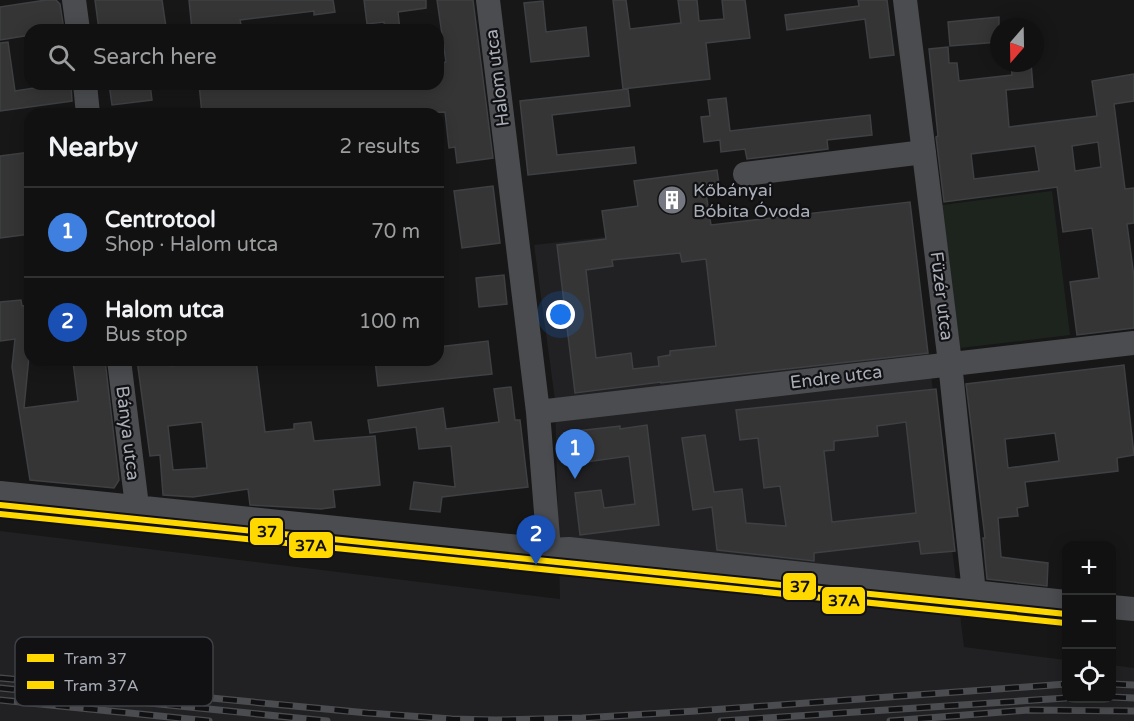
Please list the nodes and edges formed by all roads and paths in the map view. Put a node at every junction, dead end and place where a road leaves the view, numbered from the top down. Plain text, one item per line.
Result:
1 (74, 0) edge
2 (488, 0) edge
3 (905, 0) edge
4 (77, 24) edge
5 (86, 90) edge
6 (87, 108) edge
7 (924, 152) junction
8 (745, 174) dead end
9 (1134, 343) edge
10 (950, 363) junction
11 (120, 366) edge
12 (538, 412) junction
13 (0, 493) edge
14 (137, 506) junction
15 (549, 550) junction
16 (974, 593) junction
17 (1062, 602) edge
18 (1116, 607) edge
19 (1134, 609) edge

1 - 4 street
2 - 12 street, Halom utca
3 - 7 street, Füzér utca
5 - 6 street
7 - 8 street
7 - 10 street, Füzér utca
9 - 10 street, Endre utca
10 - 12 street, Endre utca
10 - 16 street, Füzér utca
11 - 14 street, Bánya utca
12 - 15 street, Halom utca
13 - 14 street
14 - 15 street
15 - 16 street
16 - 17 street
18 - 19 street

